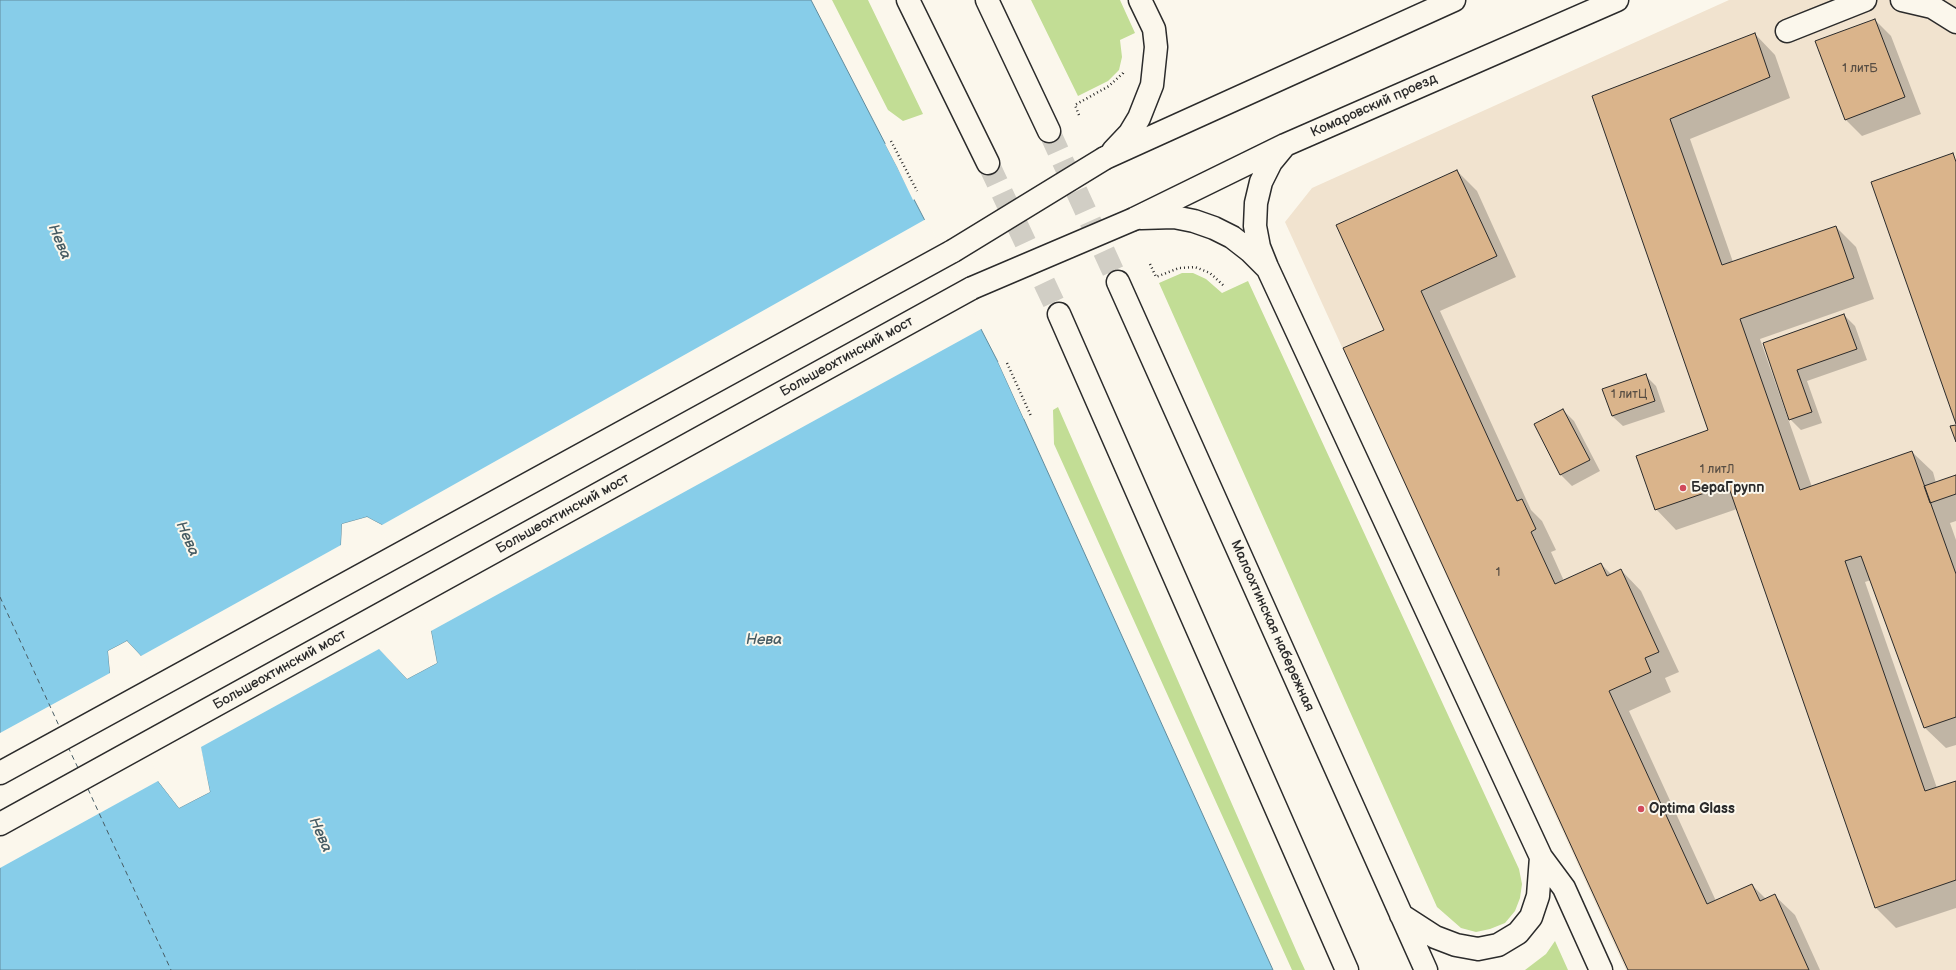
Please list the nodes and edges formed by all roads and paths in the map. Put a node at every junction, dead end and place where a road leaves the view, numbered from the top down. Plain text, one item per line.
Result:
1 (908, 0) edge
2 (987, 0) edge
3 (1140, 0) edge
4 (1454, 0) edge
5 (1617, 0) edge
6 (1865, 0) edge
7 (1902, 0) edge
8 (1956, 22) edge
9 (1787, 31) dead end
10 (1124, 68) dead end
11 (1079, 115) dead end
12 (1049, 131) tunnel mouth
13 (891, 141) dead end
14 (1285, 144) junction
15 (1105, 158) junction
16 (988, 163) tunnel mouth
17 (917, 191) dead end
18 (1134, 219) junction
19 (1150, 264) dead end
20 (1266, 267) junction
21 (1118, 282) tunnel mouth
22 (1224, 286) dead end
23 (1059, 314) tunnel mouth
24 (1007, 363) dead end
25 (1031, 416) dead end
26 (0, 773) edge
27 (0, 824) edge
28 (1542, 857) junction
29 (1401, 914) junction
30 (1347, 970) edge
31 (1426, 970) edge
32 (1601, 970) edge

1 - 16 main road
2 - 12 main road
3 - 15 main road
4 - 15 main road
5 - 14 main road, Комаровский проезд
6 - 9 main road
7 - 8 main road
10 - 11 path
13 - 17 path
14 - 18 main road, Комаровский проезд
14 - 20 main road
15 - 26 main road, bridge
18 - 20 main road
18 - 27 main road, Большеохтинский мост, bridge
19 - 22 path
20 - 28 main road
21 - 29 main road, Малоохтинская набережная
23 - 30 main road
24 - 25 path
28 - 29 main road
28 - 32 main road
29 - 31 main road, Малоохтинская набережная

